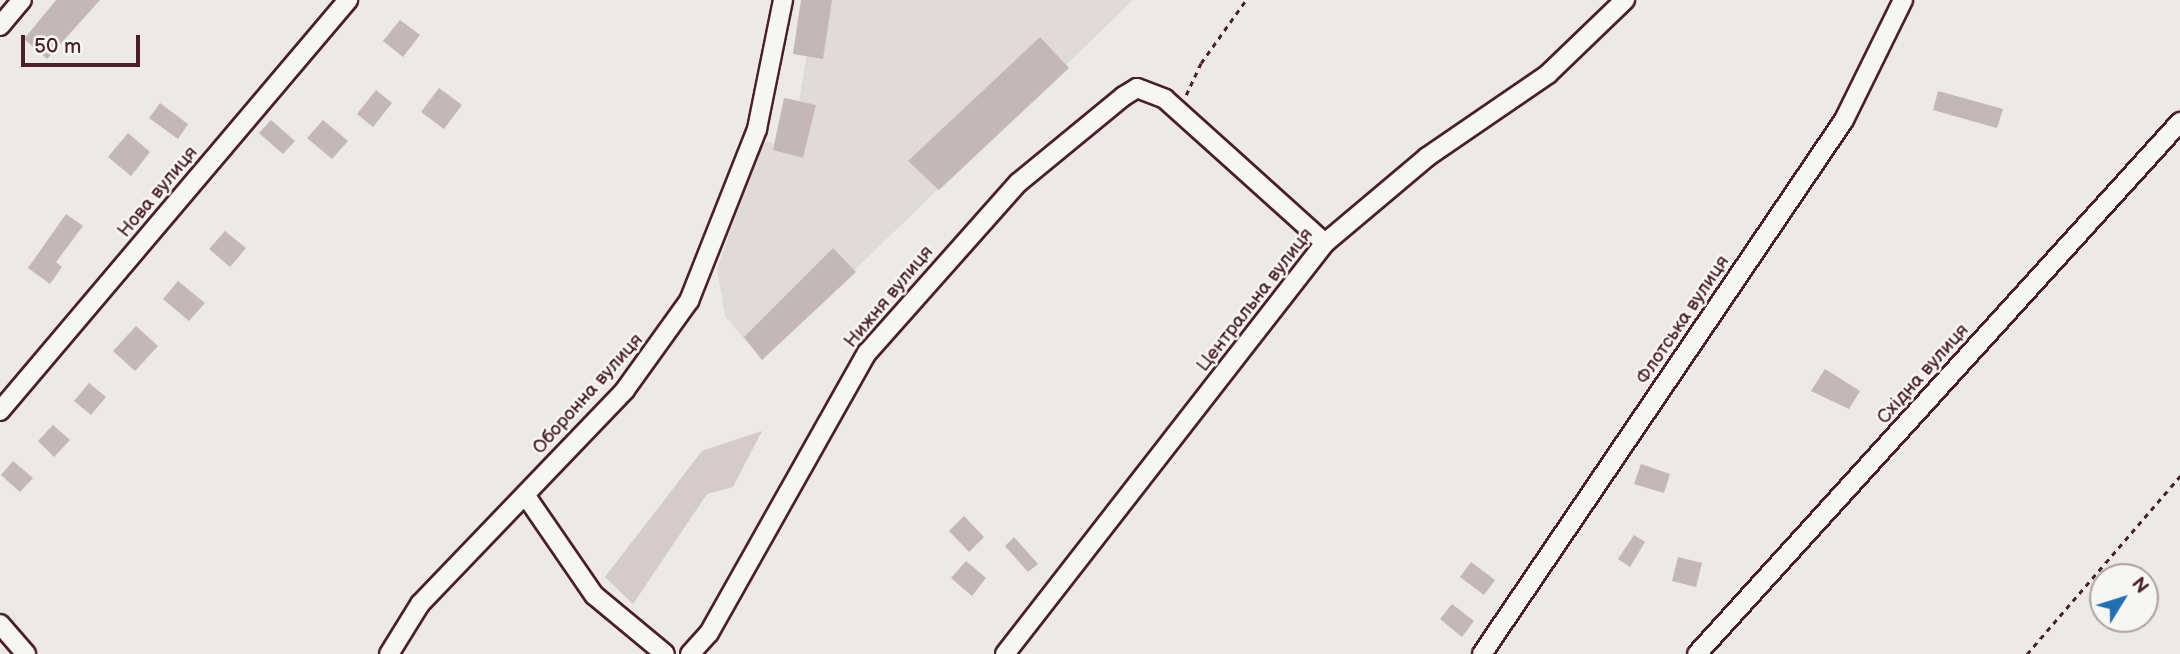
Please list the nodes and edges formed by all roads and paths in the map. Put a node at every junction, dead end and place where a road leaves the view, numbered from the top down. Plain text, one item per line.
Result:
1 (22, 0) edge
2 (348, 0) edge
3 (783, 0) edge
4 (1247, 0) edge
5 (1903, 0) edge
6 (1618, 3) edge
7 (0, 26) edge
8 (1179, 111) junction
9 (2180, 122) edge
10 (1325, 243) junction
11 (0, 411) edge
12 (2180, 476) edge
13 (526, 496) junction
14 (0, 624) edge
15 (26, 654) edge
16 (389, 654) edge
17 (665, 654) edge
18 (690, 654) edge
19 (1005, 654) edge
20 (1482, 654) edge
21 (1697, 654) edge
22 (2027, 654) edge

1 - 7 street
2 - 11 street, Нова вулиця
3 - 13 street, Оборонна вулиця
4 - 8 path
5 - 20 street, Флотська вулиця
6 - 10 street, Центральна вулиця
8 - 10 street
8 - 18 street, Нижня вулиця
9 - 21 street, Східна вулиця
10 - 19 street, Центральна вулиця
12 - 22 path
13 - 16 street, Оборонна вулиця
13 - 17 street
14 - 15 street

